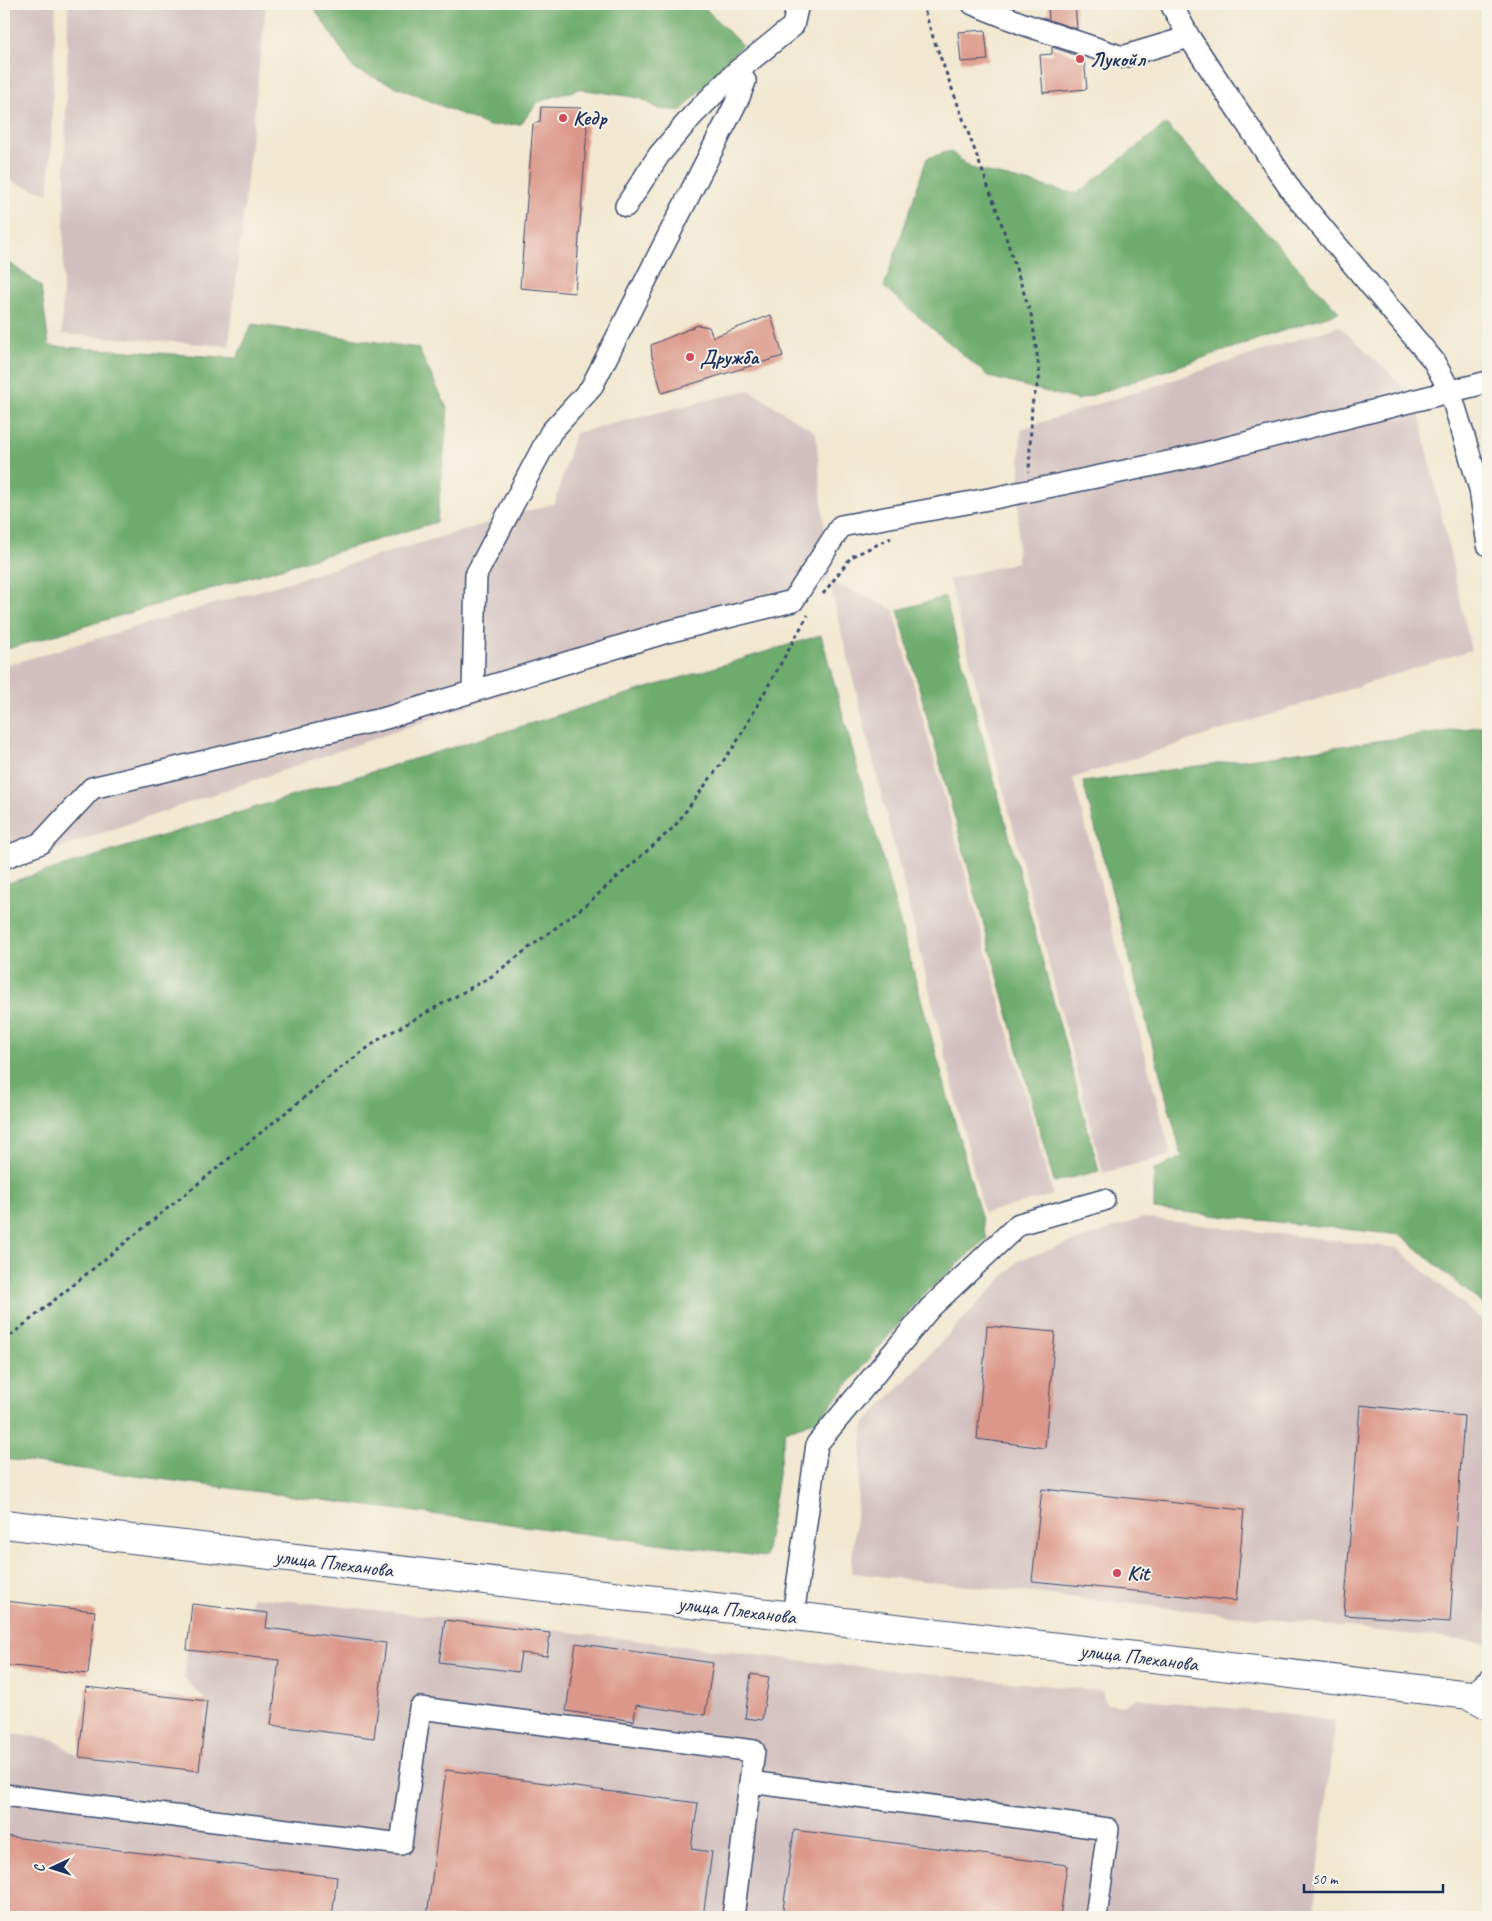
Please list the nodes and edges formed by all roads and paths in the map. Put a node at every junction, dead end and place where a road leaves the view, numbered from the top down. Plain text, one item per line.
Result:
1 (798, 4) edge
2 (922, 4) edge
3 (973, 4) edge
4 (1171, 4) edge
5 (1189, 37) junction
6 (736, 72) junction
7 (626, 206) dead end
8 (1488, 382) edge
9 (1450, 391) junction
10 (1026, 492) junction
11 (894, 537) dead end
12 (1488, 545) edge
13 (821, 596) dead end
14 (809, 612) dead end
15 (473, 692) junction
16 (4, 858) edge
17 (1104, 1200) dead end
18 (4, 1341) edge
19 (4, 1524) edge
20 (793, 1616) junction
21 (1482, 1694) edge
22 (750, 1782) junction
23 (4, 1795) edge
24 (733, 1917) edge
25 (1096, 1917) edge

1 - 6 street
2 - 10 path
3 - 5 street
4 - 5 street
5 - 9 street
6 - 7 street
6 - 15 street
8 - 9 street
9 - 10 street
9 - 12 street
10 - 15 street
11 - 13 path
14 - 18 path
15 - 16 street
17 - 20 street
19 - 20 main road, улица Плеханова
20 - 21 main road, улица Плеханова
22 - 23 street
22 - 24 street
22 - 25 street

